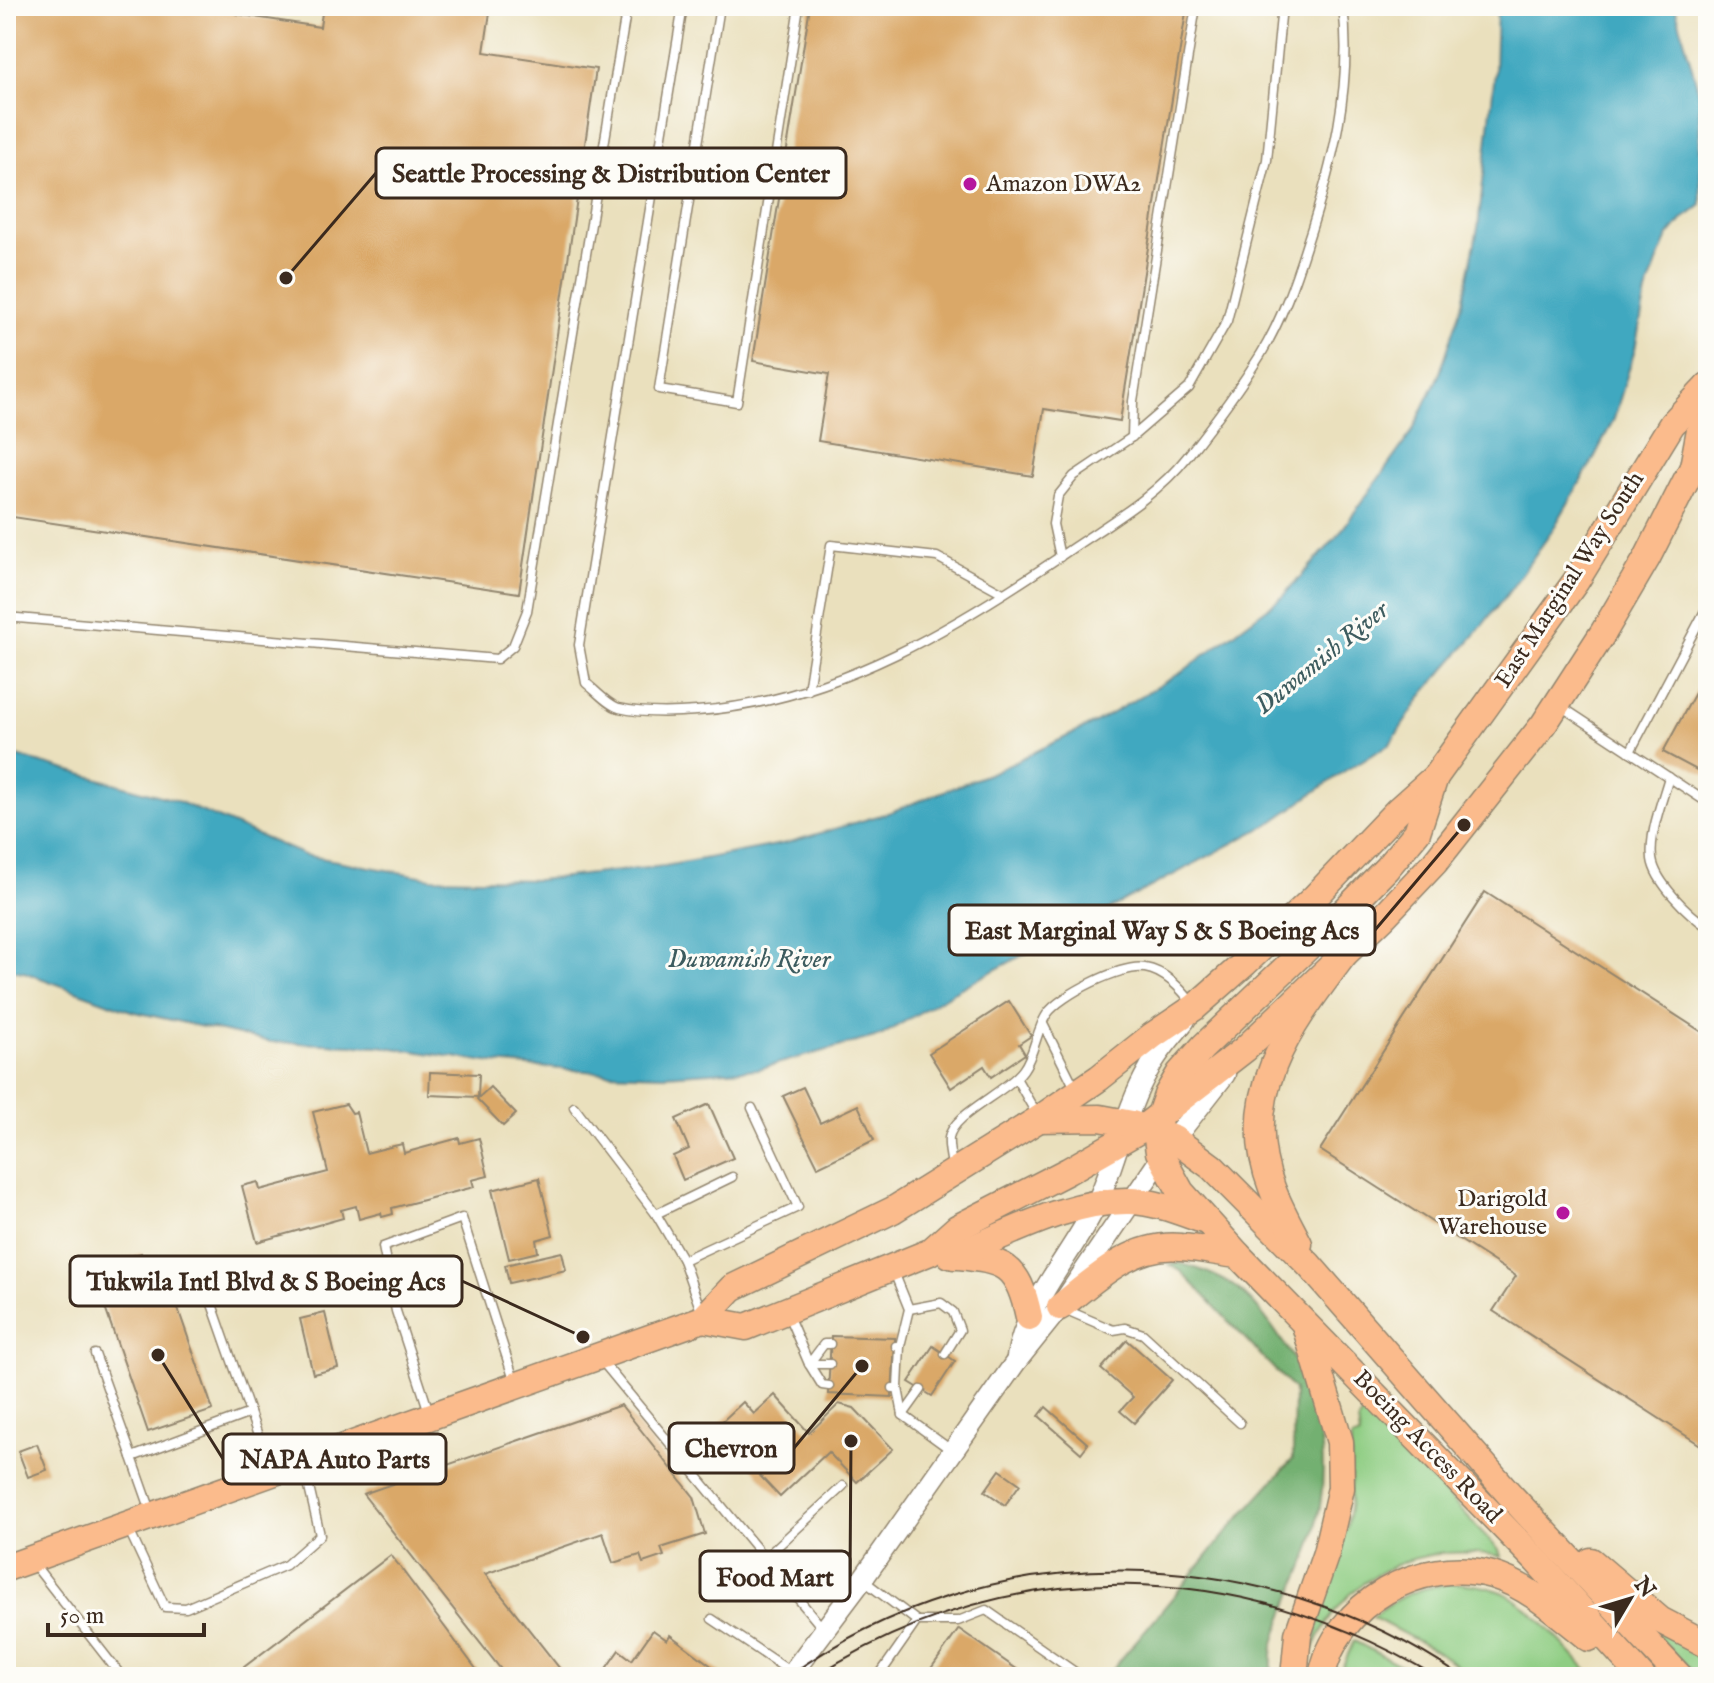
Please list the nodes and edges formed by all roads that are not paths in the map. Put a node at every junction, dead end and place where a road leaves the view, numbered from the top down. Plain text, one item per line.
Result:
1 (627, 6) edge
2 (683, 6) edge
3 (720, 6) edge
4 (799, 6) edge
5 (1196, 6) edge
6 (1282, 6) edge
7 (1343, 6) edge
8 (1708, 386) edge
9 (1132, 437) junction
10 (1060, 557) junction
11 (1003, 593) junction
12 (1708, 605) edge
13 (6, 617) edge
14 (808, 690) junction
15 (1557, 704) junction
16 (1630, 752) junction
17 (1435, 777) junction
18 (1669, 777) junction
19 (1708, 803) edge
20 (1708, 927) edge
21 (1348, 949) junction
22 (1195, 1007) junction
23 (1043, 1024) junction
24 (1016, 1078) junction
25 (1078, 1092) junction
26 (574, 1107) dead end
27 (752, 1108) dead end
28 (1039, 1119) junction
29 (1148, 1134) junction
30 (953, 1173) junction
31 (732, 1177) dead end
32 (1131, 1201) junction
33 (1097, 1203) junction
34 (656, 1214) junction
35 (1207, 1221) junction
36 (942, 1254) junction
37 (1238, 1255) junction
38 (683, 1260) junction
39 (1309, 1265) junction
40 (892, 1268) junction
41 (212, 1304) dead end
42 (1060, 1307) junction
43 (909, 1309) junction
44 (786, 1311) junction
45 (1029, 1317) junction
46 (703, 1319) junction
47 (1303, 1320) junction
48 (830, 1344) dead end
49 (95, 1354) dead end
50 (945, 1354) dead end
51 (597, 1356) junction
52 (1015, 1363) junction
53 (809, 1364) junction
54 (830, 1364) dead end
55 (516, 1386) junction
56 (829, 1386) dead end
57 (921, 1390) dead end
58 (250, 1413) junction
59 (903, 1415) junction
60 (430, 1416) junction
61 (1240, 1423) dead end
62 (953, 1452) junction
63 (132, 1457) junction
64 (303, 1461) junction
65 (271, 1473) junction
66 (843, 1486) dead end
67 (1511, 1496) junction
68 (152, 1515) junction
69 (126, 1525) junction
70 (765, 1558) junction
71 (18, 1564) edge
72 (862, 1580) junction
73 (712, 1619) dead end
74 (917, 1621) junction
75 (824, 1630) junction
76 (1708, 1645) edge
77 (790, 1675) edge
78 (122, 1677) edge
79 (878, 1677) edge
80 (1082, 1677) edge
81 (1294, 1677) edge
82 (1322, 1677) edge
83 (1634, 1677) edge
84 (1642, 1677) edge
85 (1680, 1677) edge

1 - 13 lane
2 - 14 lane
3 - 4 lane
5 - 9 lane
6 - 9 lane
7 - 10 lane
8 - 15 main road, East Marginal Way South
8 - 17 main road, East Marginal Way South
9 - 10 lane
10 - 11 lane
11 - 14 lane
11 - 14 lane
12 - 16 lane
15 - 16 lane
15 - 21 main road, East Marginal Way South
16 - 18 lane
17 - 22 main road
17 - 29 main road
18 - 19 lane
18 - 20 lane
21 - 29 main road, East Marginal Way South
21 - 39 main road
22 - 23 lane
22 - 25 main road
22 - 29 street
23 - 24 lane
23 - 25 lane
24 - 28 lane
24 - 30 lane
25 - 28 main road
26 - 34 lane
27 - 38 lane
28 - 29 main road
28 - 30 main road
29 - 32 street
29 - 33 street
29 - 35 main road, Boeing Access Road
29 - 36 main road, East Marginal Way South
29 - 39 main road
30 - 46 main road
31 - 34 lane
32 - 33 main road
32 - 35 main road
32 - 42 street
33 - 36 main road
33 - 45 street
34 - 38 lane
35 - 37 main road, Boeing Access Road
36 - 40 main road
36 - 45 main road
37 - 42 main road
37 - 47 main road, Boeing Access Road
38 - 46 lane
39 - 67 main road, Boeing Access Road
40 - 43 lane
40 - 44 main road
41 - 58 lane
42 - 52 street
42 - 61 lane
43 - 50 lane
43 - 59 lane
44 - 46 main road
44 - 53 lane
45 - 52 street
46 - 51 main road
47 - 81 main road
47 - 84 main road, Boeing Access Road
48 - 53 lane
49 - 63 lane
51 - 55 main road
51 - 70 lane
52 - 62 street
53 - 54 lane
53 - 56 lane
55 - 60 main road
55 - 60 lane
57 - 59 lane
58 - 63 lane
58 - 65 lane
59 - 62 lane
60 - 64 main road
62 - 72 street
63 - 68 lane
64 - 65 main road
64 - 69 lane
65 - 68 main road
66 - 70 lane
67 - 76 main road
67 - 85 main road, Boeing Access Road
68 - 69 main road
69 - 71 main road
70 - 75 lane
71 - 78 lane
72 - 74 lane
72 - 75 street
73 - 77 lane
74 - 79 lane
74 - 80 lane
75 - 77 street
82 - 83 main road

